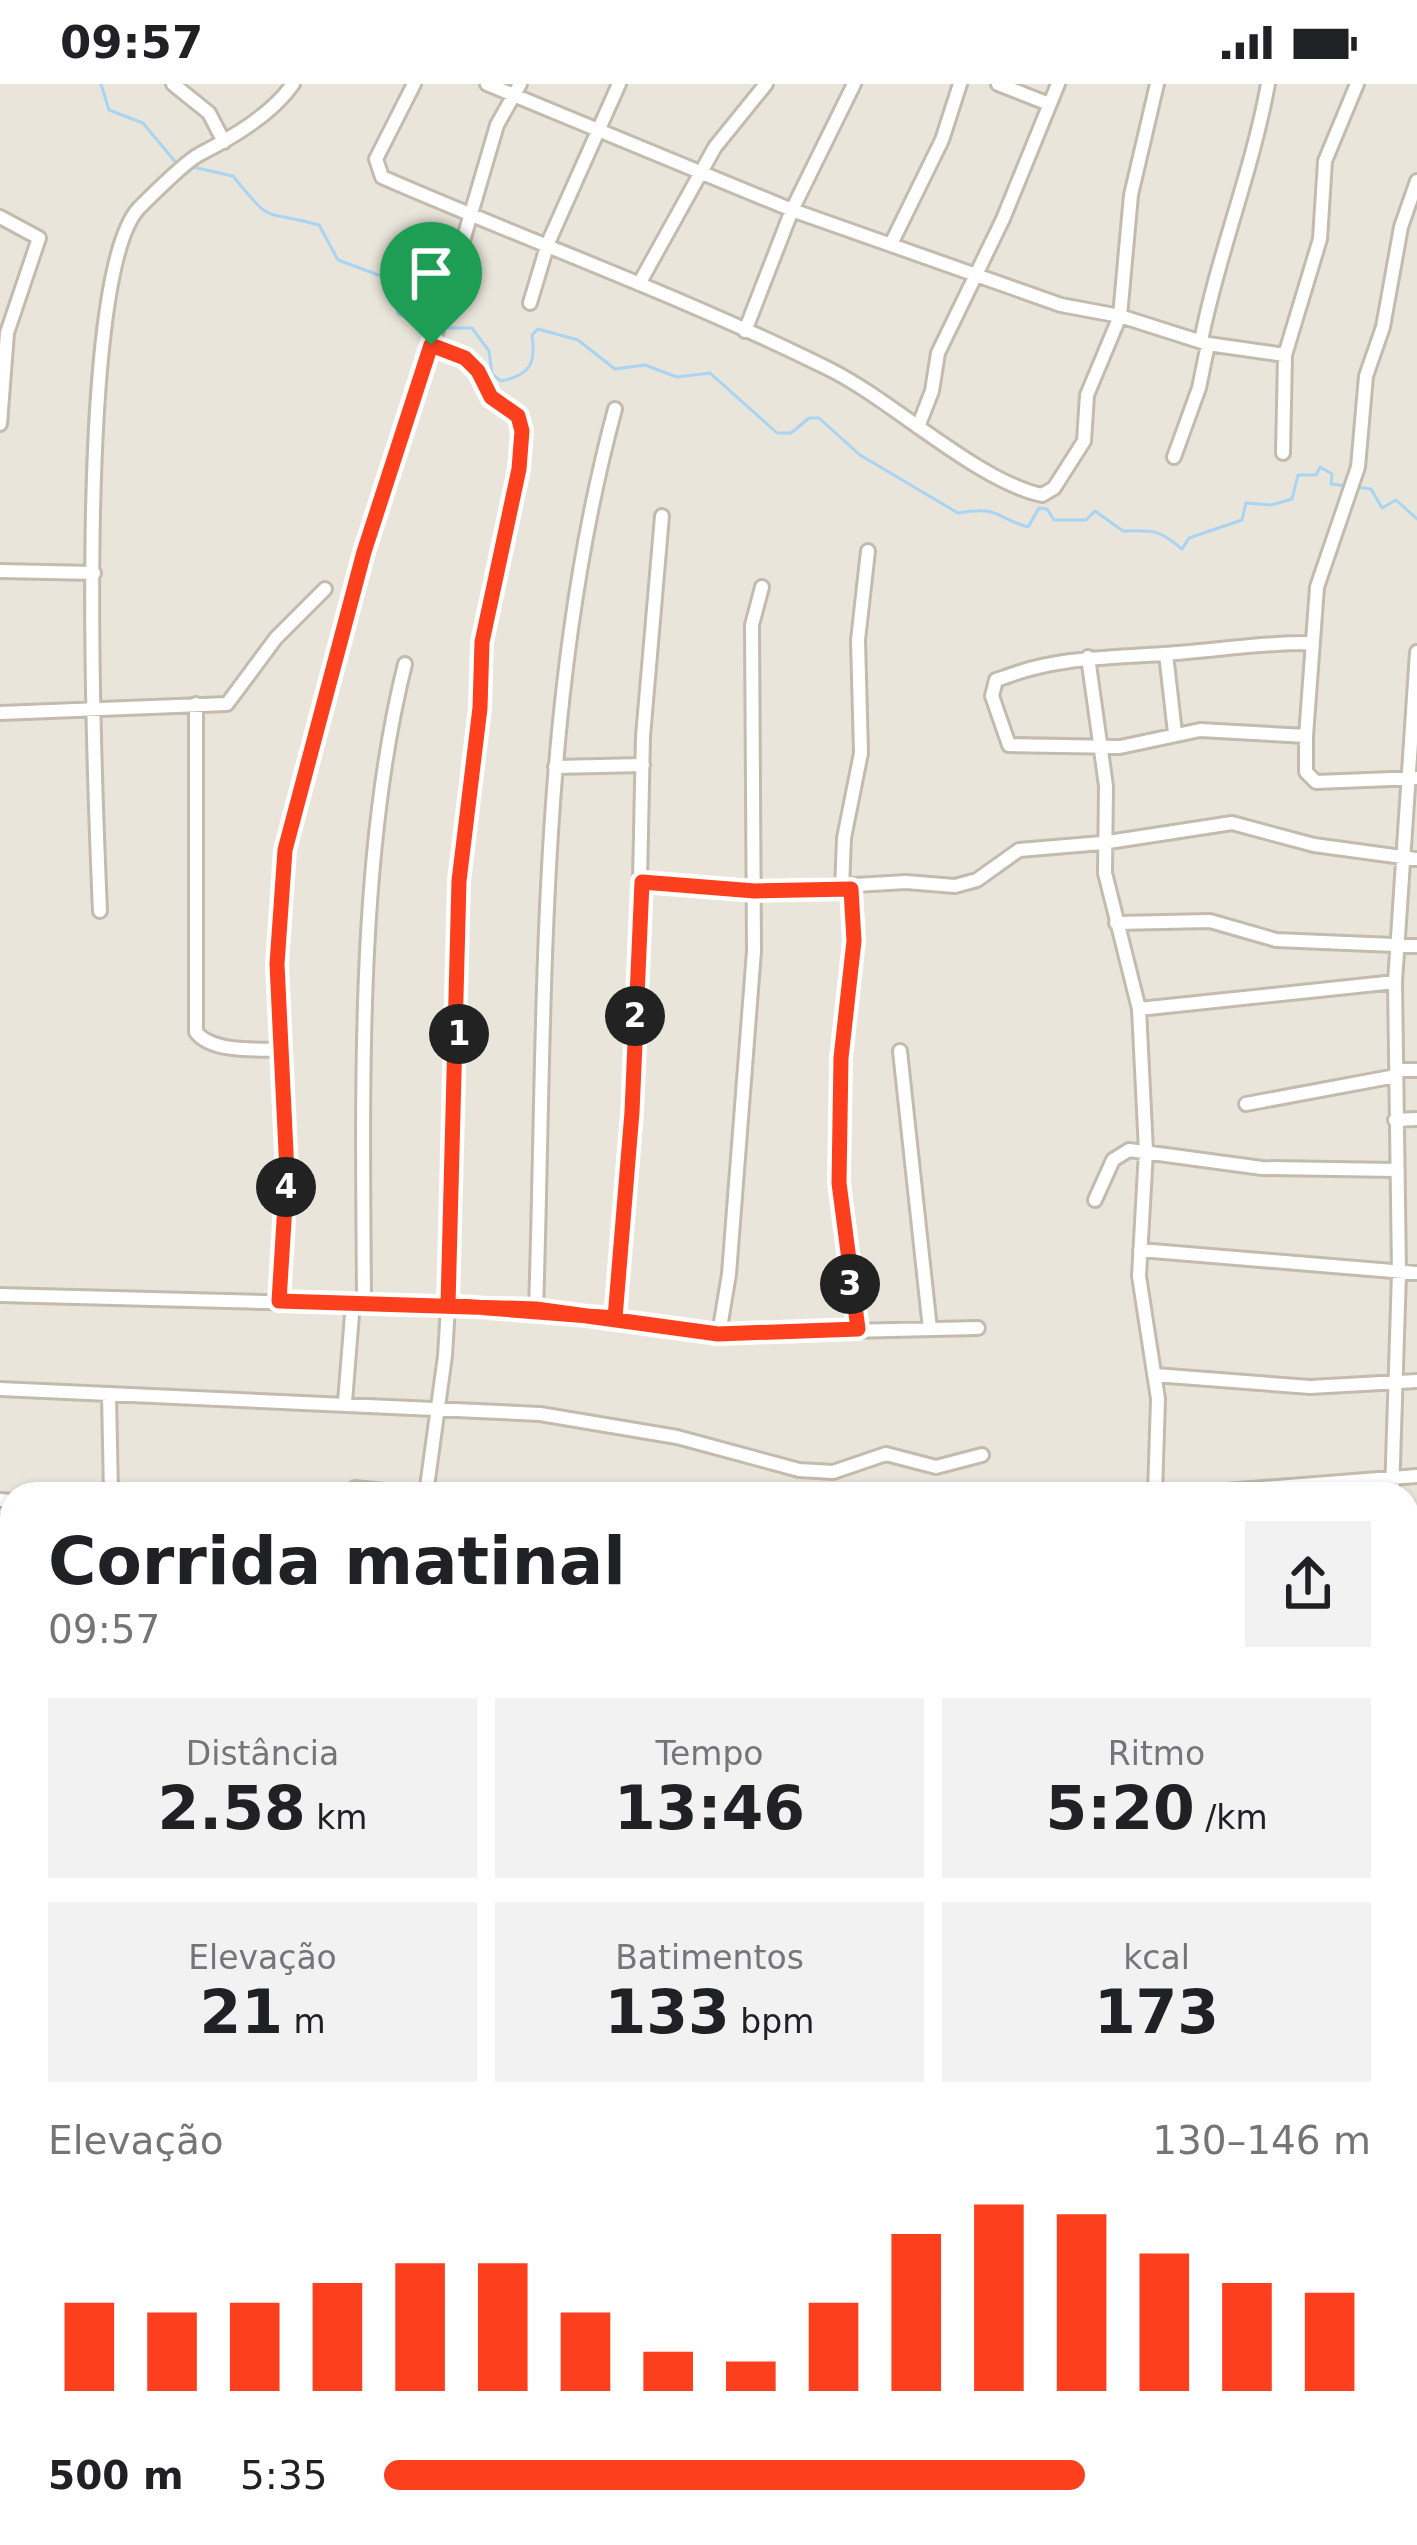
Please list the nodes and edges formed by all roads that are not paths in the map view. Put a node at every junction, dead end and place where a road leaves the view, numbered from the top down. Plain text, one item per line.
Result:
1 (173, 84) edge
2 (293, 84) edge
3 (414, 84) edge
4 (487, 84) edge
5 (619, 84) edge
6 (766, 84) edge
7 (854, 84) edge
8 (960, 84) edge
9 (998, 84) edge
10 (1058, 84) edge
11 (1157, 84) edge
12 (1268, 84) edge
13 (1357, 84) edge
14 (518, 89) edge
15 (1049, 104) junction
16 (597, 130) junction
17 (224, 142) junction
18 (703, 175) junction
19 (1417, 181) edge
20 (792, 210) junction
21 (468, 215) junction
22 (0, 217) edge
23 (892, 242) junction
24 (548, 243) junction
25 (978, 272) junction
26 (639, 284) junction
27 (530, 303) dead end
28 (1120, 316) junction
29 (745, 331) junction
30 (1205, 343) junction
31 (431, 345) junction
32 (1285, 355) junction
33 (615, 409) dead end
34 (0, 424) edge
35 (918, 427) junction
36 (1283, 452) dead end
37 (1174, 458) dead end
38 (662, 516) dead end
39 (868, 551) dead end
40 (0, 571) edge
41 (94, 573) junction
42 (762, 587) dead end
43 (325, 589) dead end
44 (1313, 643) junction
45 (1417, 652) edge
46 (1166, 654) junction
47 (1088, 657) junction
48 (405, 664) dead end
49 (196, 704) junction
50 (91, 710) junction
51 (0, 713) edge
52 (1175, 733) junction
53 (1306, 736) junction
54 (1100, 748) junction
55 (643, 765) junction
56 (555, 767) junction
57 (1411, 779) edge
58 (1102, 844) junction
59 (1410, 859) edge
60 (642, 882) junction
61 (847, 889) junction
62 (755, 891) junction
63 (100, 911) dead end
64 (1116, 923) junction
65 (1417, 946) edge
66 (1399, 947) junction
67 (1395, 982) junction
68 (1138, 1009) junction
69 (282, 1050) junction
70 (900, 1052) dead end
71 (1417, 1070) edge
72 (1396, 1073) junction
73 (1246, 1104) dead end
74 (1417, 1119) edge
75 (1395, 1120) junction
76 (1146, 1151) junction
77 (1396, 1170) junction
78 (1095, 1200) dead end
79 (1140, 1250) junction
80 (1399, 1273) junction
81 (1417, 1273) edge
82 (0, 1295) edge
83 (279, 1301) junction
84 (358, 1303) junction
85 (448, 1305) junction
86 (536, 1309) junction
87 (615, 1318) junction
88 (978, 1328) dead end
89 (858, 1329) junction
90 (931, 1329) junction
91 (718, 1334) junction
92 (1155, 1375) junction
93 (1398, 1381) junction
94 (1417, 1381) edge
95 (0, 1389) edge
96 (110, 1395) junction
97 (345, 1402) junction
98 (438, 1410) junction
99 (982, 1455) dead end
100 (1417, 1476) edge
101 (1392, 1478) junction
102 (111, 1482) edge
103 (428, 1482) edge
104 (1155, 1482) edge
105 (1341, 1482) edge
106 (1392, 1482) edge

1 - 17 street
2 - 17 street
3 - 21 street
4 - 14 street
5 - 16 street
6 - 18 street
7 - 20 street
8 - 23 street
9 - 15 street
10 - 15 street
11 - 28 street
12 - 30 street
13 - 32 street
14 - 16 street
14 - 21 street
15 - 25 street
16 - 18 street
16 - 24 street
17 - 41 street
18 - 20 street
18 - 26 street
19 - 44 street
20 - 23 street
20 - 29 street
21 - 24 street
21 - 31 street
22 - 34 street
23 - 25 street
24 - 26 street
24 - 27 street
25 - 28 street
25 - 35 street
26 - 29 street
28 - 30 street
28 - 35 street
29 - 35 street
30 - 32 street
30 - 37 street
31 - 69 street
31 - 85 street
32 - 36 street
33 - 56 street
38 - 55 street
39 - 61 street
40 - 41 street
41 - 50 street
42 - 62 street
43 - 49 street
44 - 46 street
44 - 53 street
45 - 57 street
46 - 47 street
46 - 52 street
47 - 54 street
47 - 54 street
48 - 84 street
49 - 50 street
49 - 69 street
50 - 51 street
50 - 63 street
52 - 53 street
52 - 54 street
53 - 57 street
54 - 58 street
55 - 56 street
55 - 60 street
56 - 86 street
57 - 59 street
58 - 59 street
58 - 61 street
58 - 64 street
59 - 66 street
60 - 62 street
60 - 87 street
61 - 62 street
61 - 89 street
62 - 91 street
64 - 66 street
64 - 68 street
65 - 66 street
66 - 67 street
67 - 68 street
67 - 72 street
68 - 76 street
69 - 83 street
70 - 90 street
71 - 72 street
72 - 73 street
72 - 75 street
74 - 75 street
75 - 77 street
76 - 77 street
76 - 78 street
76 - 79 street
77 - 80 street
79 - 80 street
79 - 92 street
80 - 81 street
80 - 93 street
82 - 83 street
83 - 84 street
84 - 85 street
84 - 97 street
85 - 86 street
85 - 98 street
86 - 87 street
87 - 91 street
88 - 90 street
89 - 90 street
89 - 91 street
92 - 93 street
92 - 104 street
93 - 94 street
93 - 101 street
95 - 96 street
96 - 97 street
96 - 102 street
97 - 98 street
98 - 99 street
98 - 103 street
100 - 101 street
101 - 105 street
101 - 106 street

